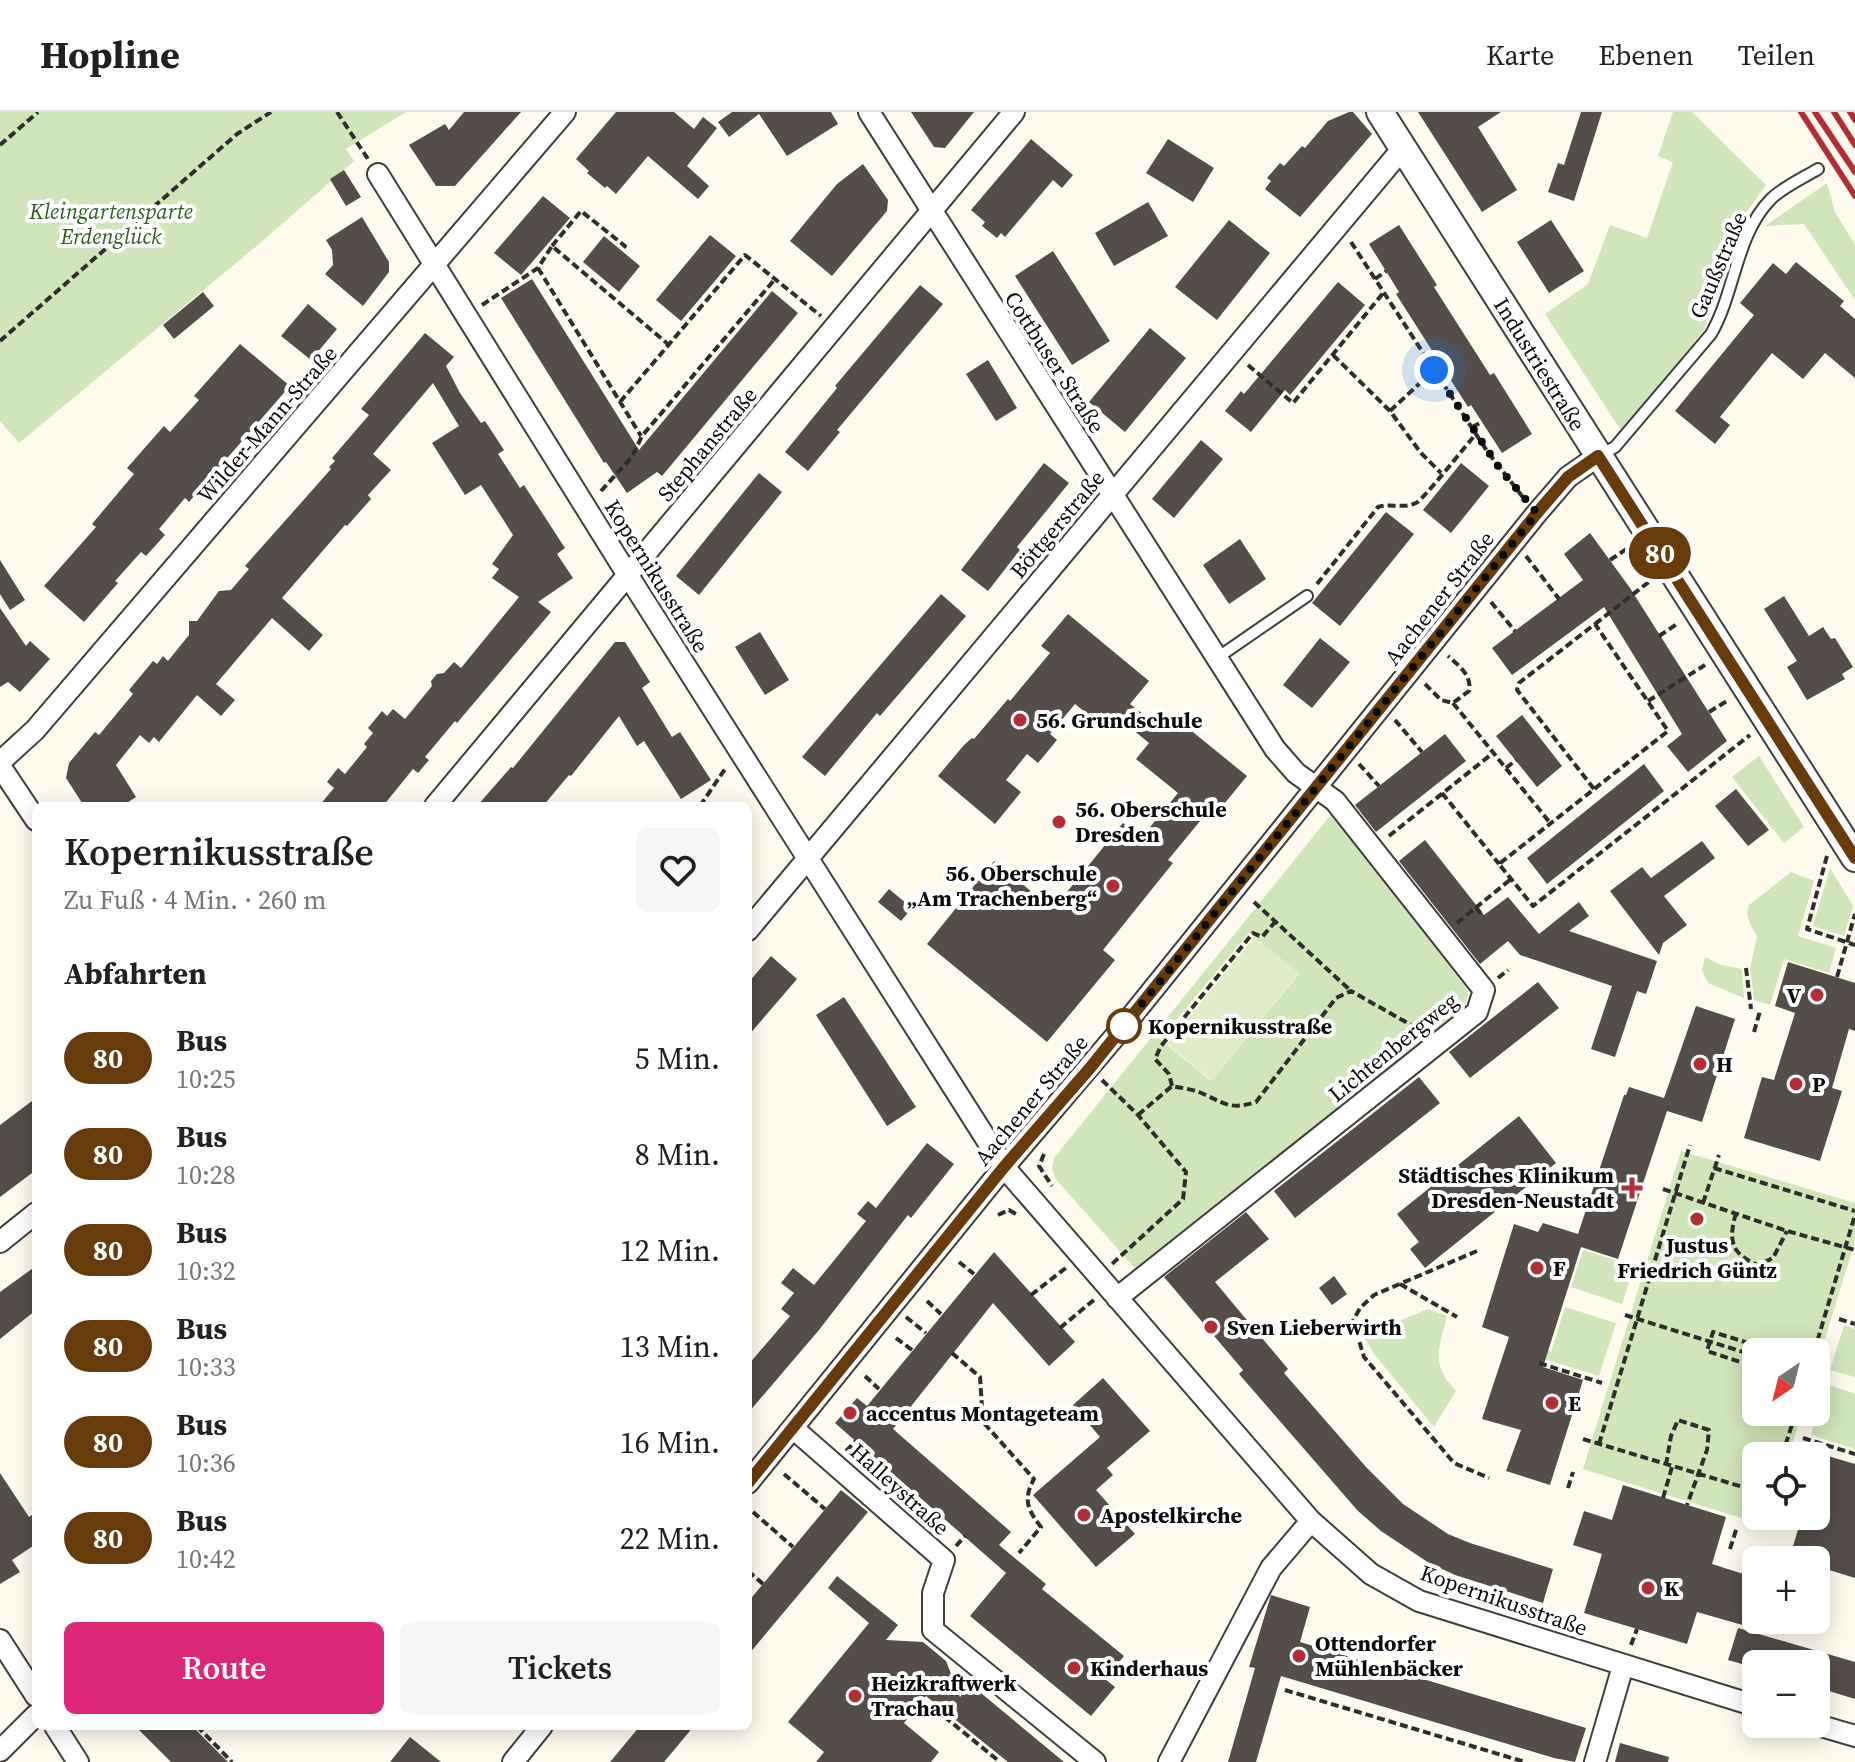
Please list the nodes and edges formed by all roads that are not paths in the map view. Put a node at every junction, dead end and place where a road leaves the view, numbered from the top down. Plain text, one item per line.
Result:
1 (565, 112) edge
2 (869, 112) edge
3 (1014, 112) edge
4 (1380, 112) edge
5 (1403, 148) junction
6 (1818, 169) dead end
7 (378, 174) dead end
8 (931, 212) junction
9 (435, 266) junction
10 (1598, 456) junction
11 (1113, 495) junction
12 (629, 577) junction
13 (1307, 596) road end
14 (1217, 658) junction
15 (0, 764) edge
16 (1317, 788) junction
17 (438, 802) edge
18 (32, 814) edge
19 (1850, 851) edge
20 (808, 858) junction
21 (752, 925) edge
22 (1004, 1167) junction
23 (32, 1216) edge
24 (0, 1242) edge
25 (1108, 1288) junction
26 (794, 1429) junction
27 (752, 1478) edge
28 (1311, 1521) junction
29 (0, 1640) edge
30 (1623, 1666) junction
31 (32, 1690) edge
32 (1742, 1702) edge
33 (32, 1719) edge
34 (1830, 1729) edge
35 (58, 1730) edge
36 (539, 1730) edge
37 (1855, 1736) edge
38 (0, 1751) edge
39 (78, 1762) edge
40 (513, 1762) edge
41 (1095, 1762) edge
42 (1169, 1762) edge
43 (1595, 1762) edge

1 - 9 street, Wilder-Mann-Straße
2 - 8 street, Cottbuser Straße
3 - 8 street, Stephanstraße
4 - 5 street, Industriestraße
5 - 10 street, Industriestraße
5 - 11 street, Böttgerstraße
6 - 10 lane, Gaußstraße
7 - 9 street, Kopernikusstraße
8 - 11 street, Cottbuser Straße
8 - 12 street, Stephanstraße
9 - 12 street, Kopernikusstraße
9 - 15 street, Wilder-Mann-Straße
10 - 16 street, Aachener Straße
10 - 19 street, Industriestraße
11 - 14 street, Cottbuser Straße
11 - 20 street, Böttgerstraße
12 - 17 street, Stephanstraße
12 - 20 street, Kopernikusstraße
13 - 14 lane
14 - 16 street, Cottbuser Straße
15 - 18 street
16 - 22 street, Aachener Straße
16 - 25 street, Lichtenbergweg
20 - 21 street, Böttgerstraße
20 - 22 street, Kopernikusstraße
22 - 25 street, Kopernikusstraße
22 - 26 street, Aachener Straße
23 - 24 street
25 - 28 street, Kopernikusstraße
26 - 27 street, Aachener Straße
26 - 41 street, Halleystraße
28 - 30 street, Kopernikusstraße
28 - 42 street
29 - 31 street
30 - 32 street, Kopernikusstraße
30 - 43 street
33 - 38 street
34 - 37 street
35 - 39 street
36 - 40 street

